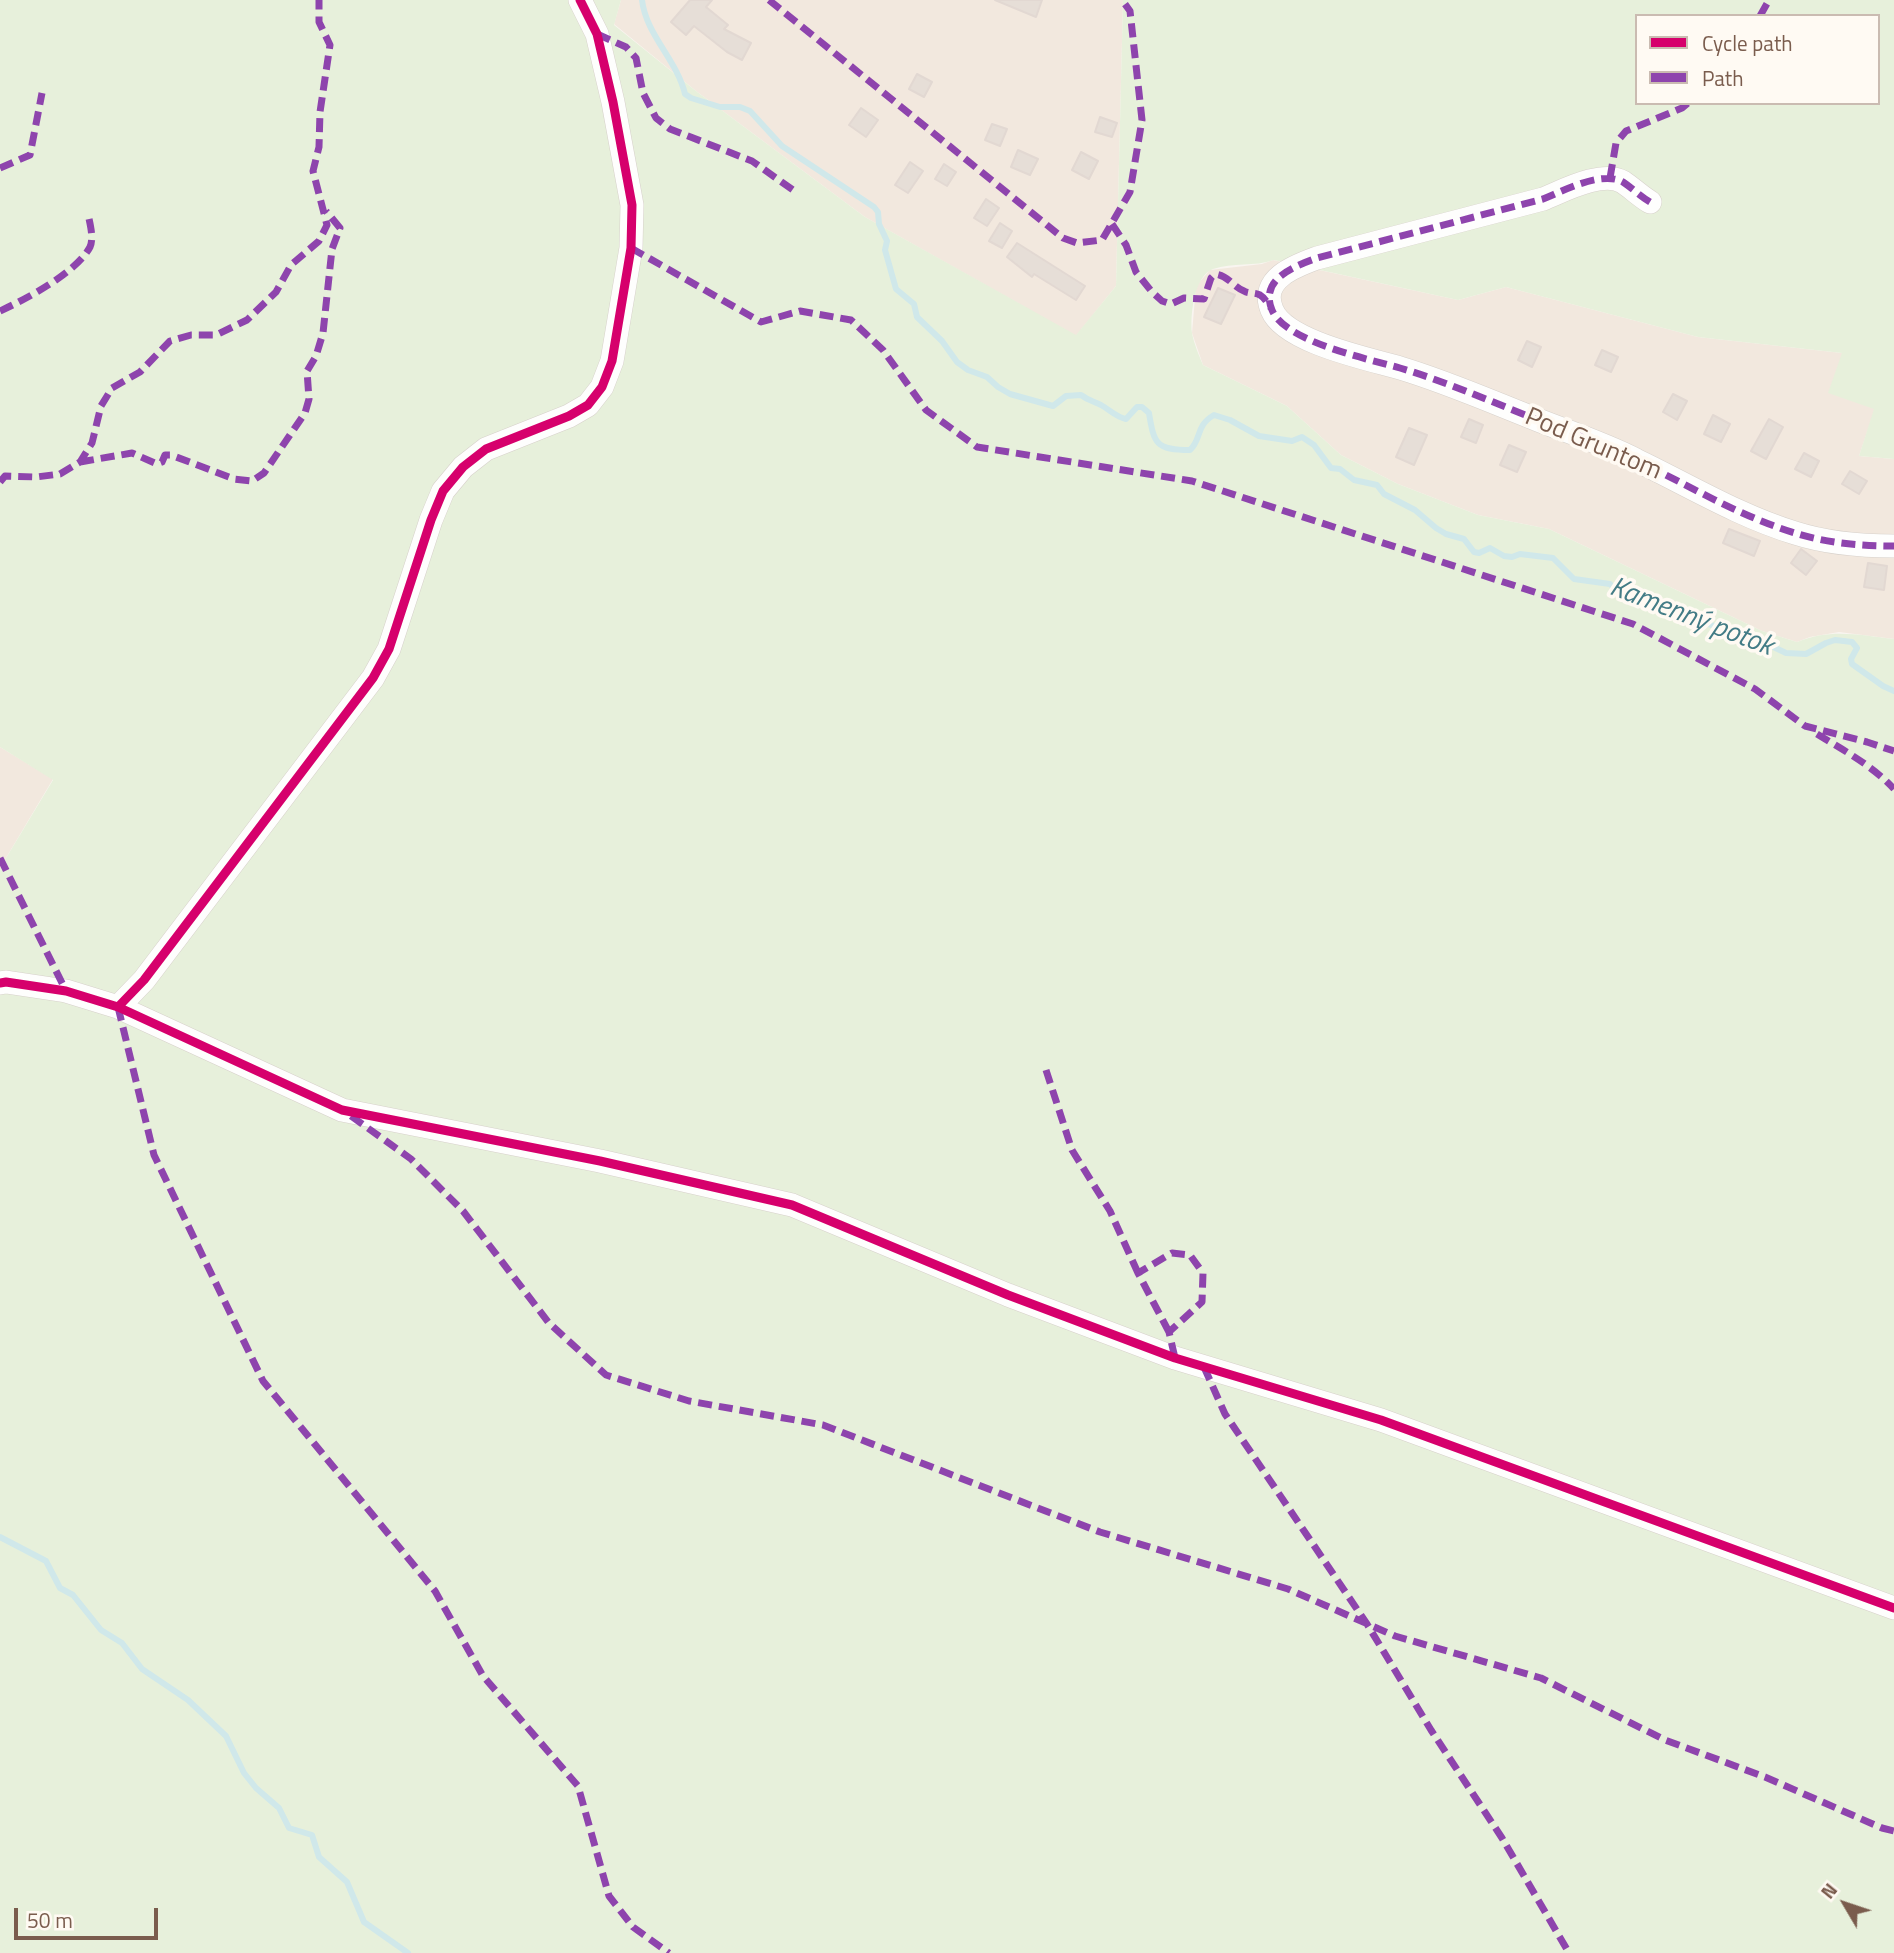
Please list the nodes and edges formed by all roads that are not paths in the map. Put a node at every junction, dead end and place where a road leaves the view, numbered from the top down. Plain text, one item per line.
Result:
1 (580, 0) edge
2 (1650, 202) dead end
3 (1894, 546) edge
4 (0, 983) edge
5 (118, 1007) junction
6 (1894, 1608) edge

1 - 5 street
2 - 3 street, Pod Gruntom
4 - 5 street
5 - 6 street

